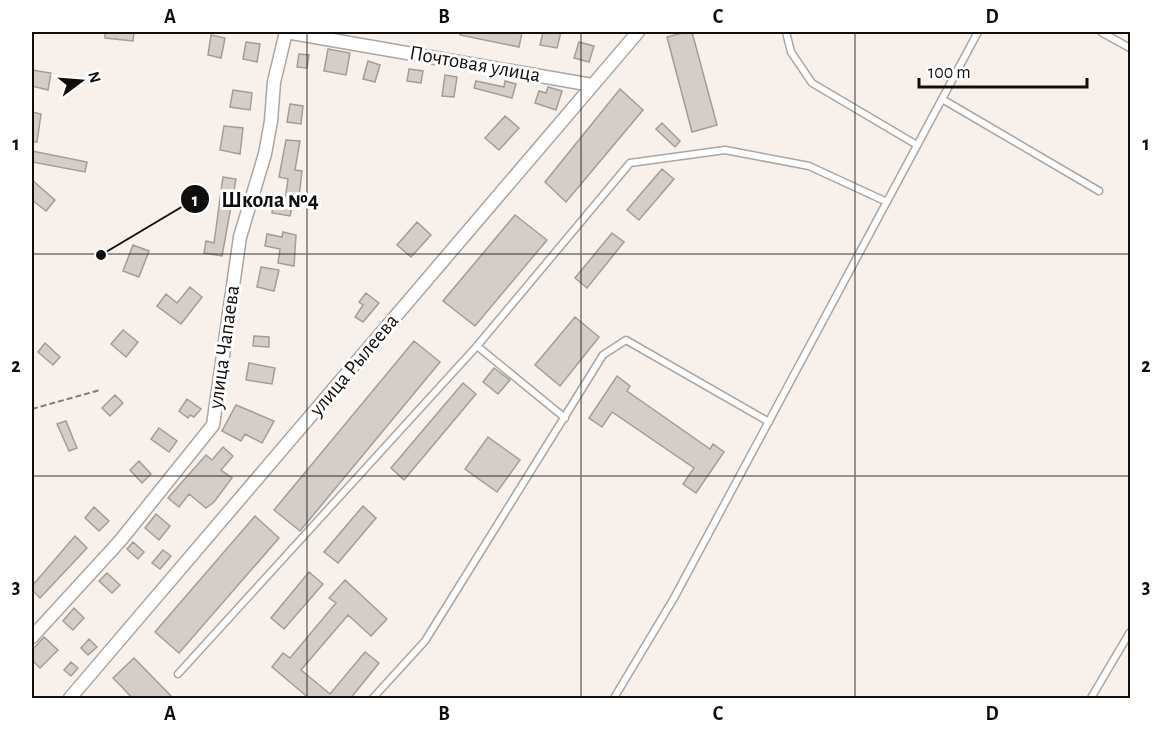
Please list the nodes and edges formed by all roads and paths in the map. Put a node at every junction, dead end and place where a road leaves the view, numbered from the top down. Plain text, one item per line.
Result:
1 (286, 32) edge
2 (638, 32) edge
3 (786, 32) edge
4 (978, 32) edge
5 (1101, 32) edge
6 (1131, 48) edge
7 (592, 85) junction
8 (942, 99) junction
9 (917, 145) junction
10 (1099, 191) dead end
11 (887, 202) junction
12 (477, 346) junction
13 (100, 390) dead end
14 (32, 409) edge
15 (565, 418) junction
16 (769, 422) junction
17 (1131, 632) edge
18 (32, 637) edge
19 (178, 674) dead end
20 (70, 699) edge
21 (373, 699) edge
22 (614, 699) edge
23 (1091, 699) edge

1 - 7 street, Почтовая улица
1 - 18 street, улица Чапаева
2 - 7 street, улица Рылеева
3 - 9 lane
4 - 8 lane
5 - 6 lane
7 - 20 street, улица Рылеева
8 - 9 lane
8 - 10 lane
9 - 11 lane
11 - 12 lane
11 - 16 lane
12 - 15 lane
12 - 19 lane
13 - 14 path
15 - 16 lane
15 - 21 lane
16 - 22 lane
17 - 23 lane

